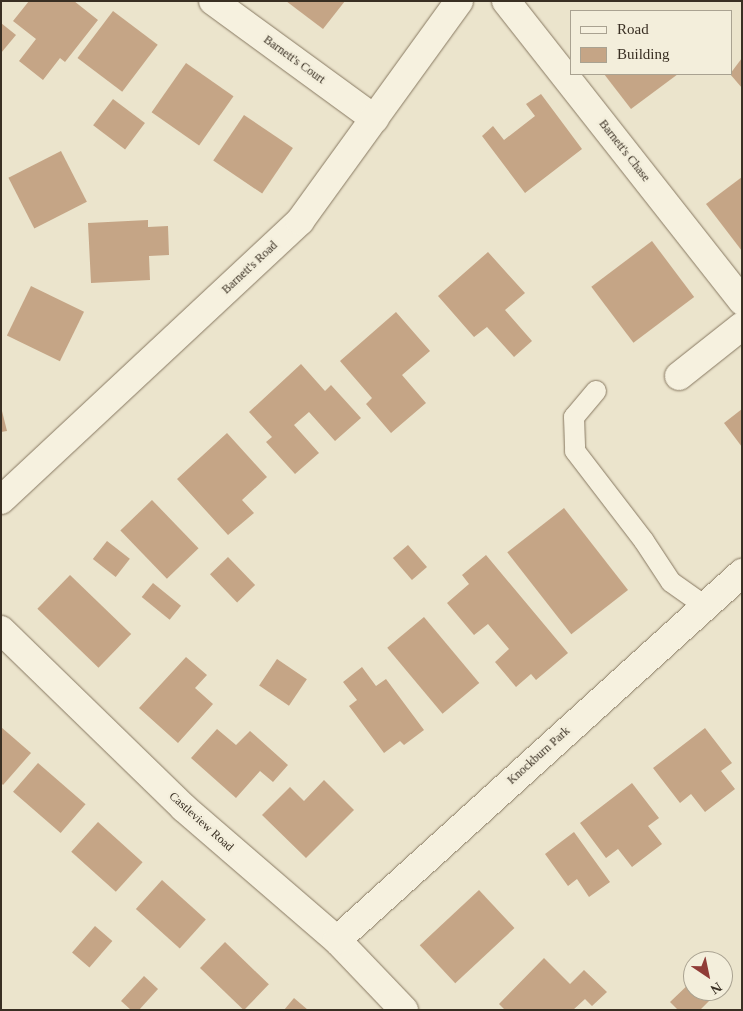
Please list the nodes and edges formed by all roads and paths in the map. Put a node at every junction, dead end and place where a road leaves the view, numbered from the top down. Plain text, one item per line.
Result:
1 (213, 1) edge
2 (459, 1) edge
3 (506, 1) edge
4 (375, 119) junction
5 (742, 300) edge
6 (742, 326) edge
7 (679, 376) dead end
8 (596, 391) dead end
9 (1, 500) edge
10 (742, 573) edge
11 (705, 606) junction
12 (1, 630) edge
13 (336, 940) junction
14 (404, 1010) edge

1 - 4 street, Barnett's Court
2 - 4 street, Barnett's Road
3 - 5 street, Barnett's Chase
4 - 9 street, Barnett's Road
6 - 7 street
8 - 11 lane
10 - 11 street, Knockburn Park
11 - 13 street, Knockburn Park
12 - 13 street, Castleview Road
13 - 14 street, Castleview Road

